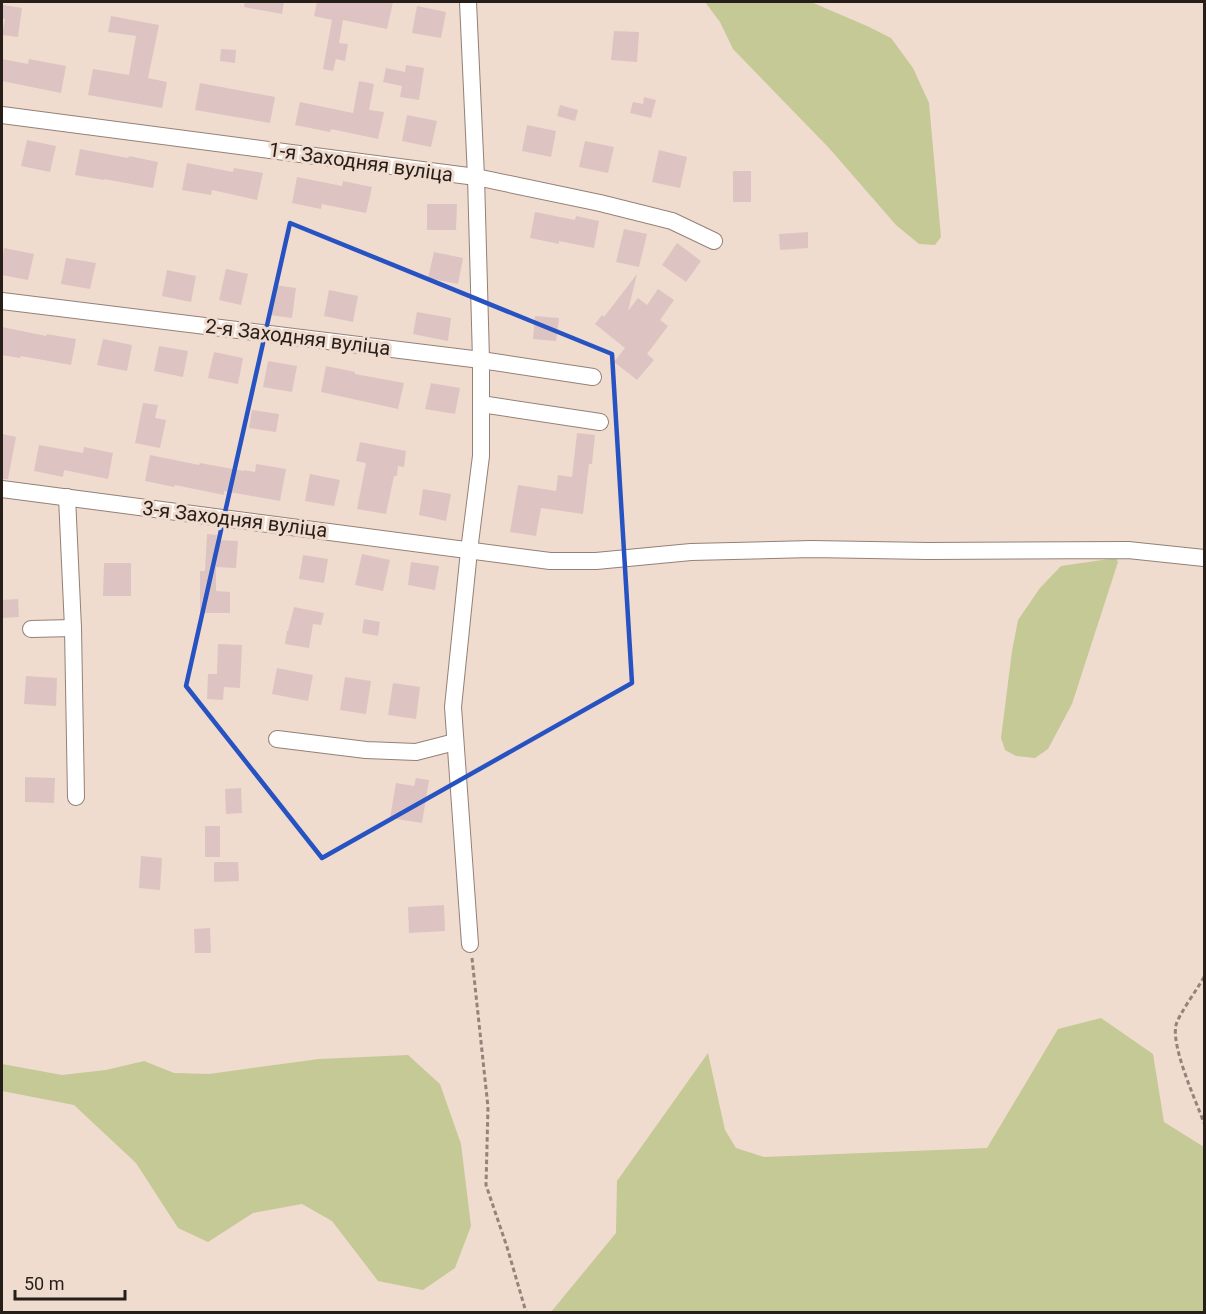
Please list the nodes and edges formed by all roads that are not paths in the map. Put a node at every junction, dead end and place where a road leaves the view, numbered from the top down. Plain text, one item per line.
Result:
1 (468, 2) edge
2 (2, 115) edge
3 (476, 177) junction
4 (714, 241) dead end
5 (2, 301) edge
6 (481, 360) junction
7 (593, 377) dead end
8 (481, 404) junction
9 (600, 422) dead end
10 (2, 489) edge
11 (67, 497) junction
12 (469, 551) junction
13 (1204, 558) edge
14 (73, 628) junction
15 (31, 629) dead end
16 (277, 739) dead end
17 (455, 742) junction
18 (76, 798) dead end
19 (470, 944) road end

1 - 3 street
2 - 3 street, 1-я Заходняя вуліца
3 - 4 street, 1-я Заходняя вуліца
3 - 6 street
5 - 6 street, 2-я Заходняя вуліца
6 - 7 street, 2-я Заходняя вуліца
6 - 8 street
8 - 9 street
8 - 12 street
10 - 11 street, 3-я Заходняя вуліца
11 - 12 street, 3-я Заходняя вуліца
11 - 14 street
12 - 13 street, 3-я Заходняя вуліца
12 - 17 street
14 - 15 street
14 - 18 street
16 - 17 street
17 - 19 street

